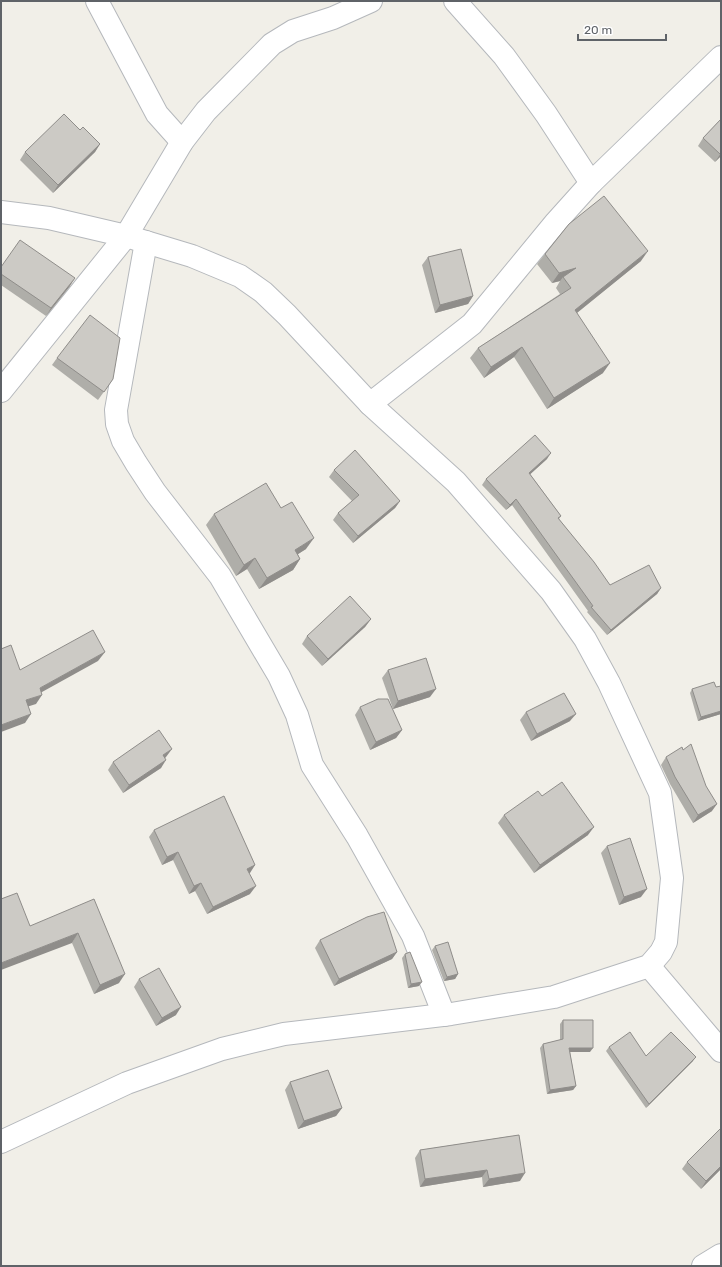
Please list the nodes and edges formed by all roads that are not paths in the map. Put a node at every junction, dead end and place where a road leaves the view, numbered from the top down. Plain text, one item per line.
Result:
1 (97, 1) edge
2 (371, 1) edge
3 (455, 1) edge
4 (721, 57) edge
5 (182, 142) junction
6 (591, 184) junction
7 (1, 212) edge
8 (136, 239) junction
9 (1, 391) edge
10 (370, 404) junction
11 (649, 966) junction
12 (444, 1015) junction
13 (721, 1051) edge
14 (1, 1142) edge
15 (721, 1256) edge
16 (703, 1266) edge

1 - 5 street
2 - 5 street
3 - 6 street
4 - 6 street
5 - 8 street
6 - 10 street
7 - 8 street
8 - 9 street
8 - 10 street
8 - 12 street
10 - 11 street
11 - 12 street
11 - 13 street
12 - 14 street
15 - 16 street

